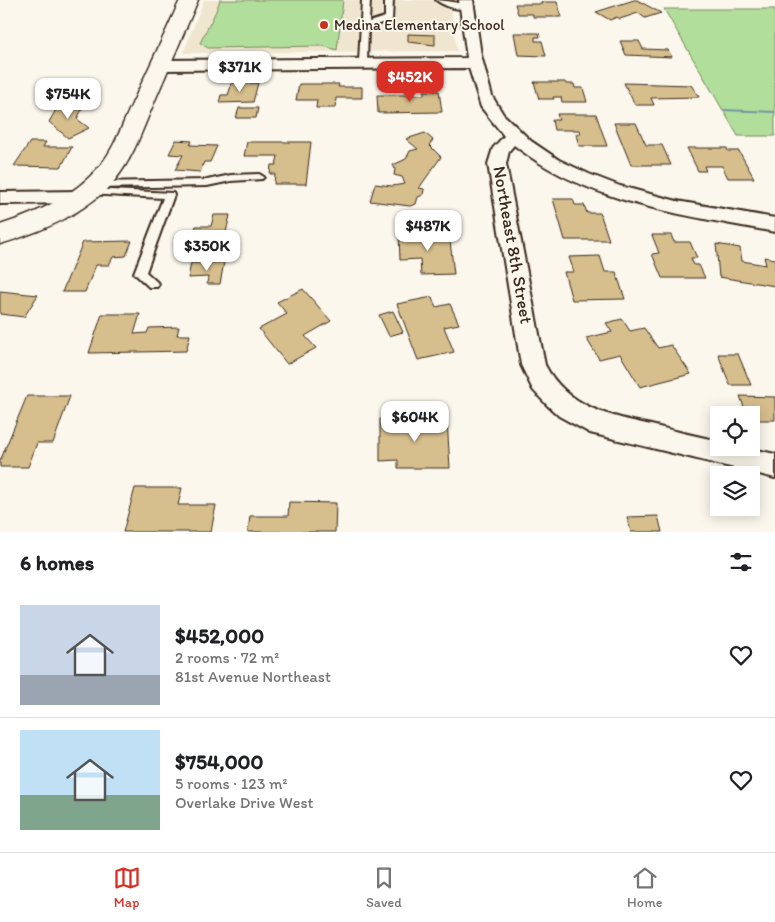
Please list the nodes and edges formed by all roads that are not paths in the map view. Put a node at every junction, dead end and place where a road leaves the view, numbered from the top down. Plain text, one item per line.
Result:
1 (188, 0) edge
2 (366, 0) edge
3 (389, 0) edge
4 (440, 0) edge
5 (466, 3) edge
6 (364, 26) junction
7 (477, 62) junction
8 (364, 63) junction
9 (161, 65) junction
10 (515, 137) junction
11 (259, 177) dead end
12 (88, 191) junction
13 (0, 198) edge
14 (775, 225) edge
15 (0, 236) edge
16 (153, 284) dead end
17 (775, 466) edge

1 - 9 street
2 - 6 lane
3 - 6 lane
4 - 5 lane
5 - 7 street
6 - 8 lane
7 - 8 street
7 - 10 street
8 - 9 street
9 - 12 street
10 - 14 street
10 - 17 street, Northeast 8th Street
11 - 12 lane
12 - 13 street
12 - 15 street
12 - 16 lane

